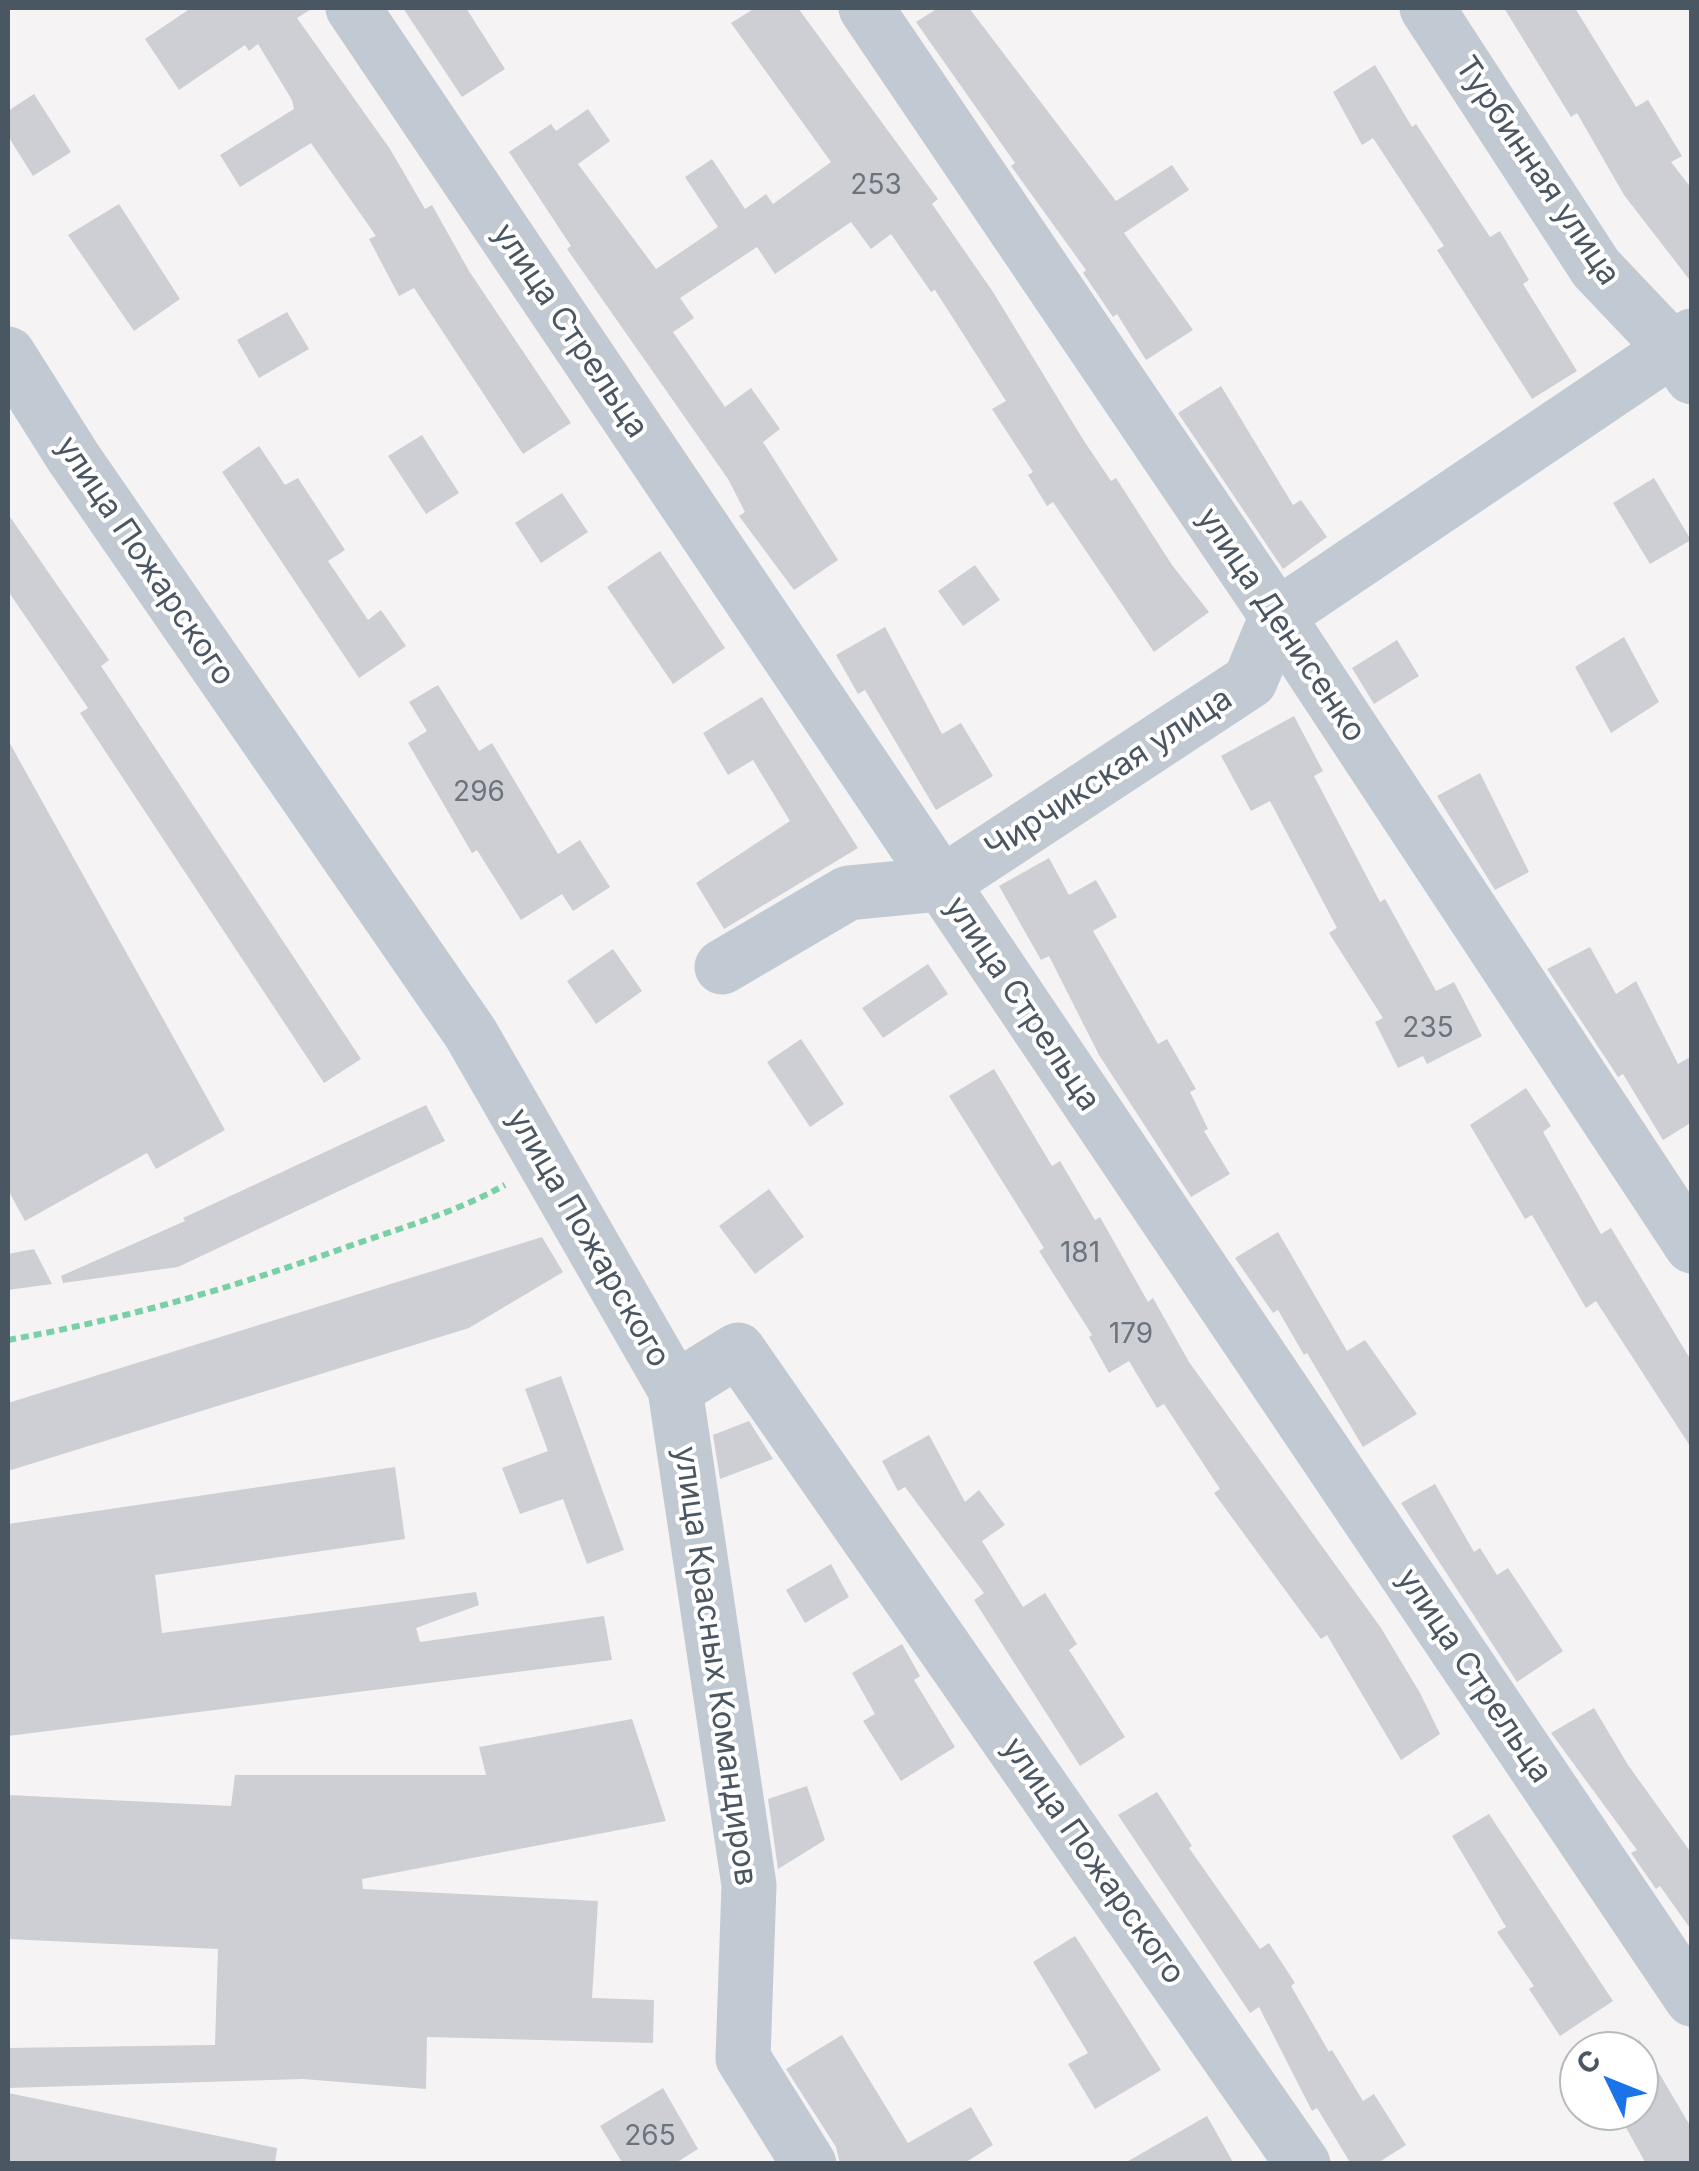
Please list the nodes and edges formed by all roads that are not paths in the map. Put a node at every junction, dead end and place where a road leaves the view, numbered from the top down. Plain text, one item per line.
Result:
1 (353, 8) edge
2 (866, 8) edge
3 (1426, 8) edge
4 (8, 354) edge
5 (1685, 354) edge
6 (1276, 616) junction
7 (941, 884) junction
8 (722, 968) dead end
9 (1692, 1246) edge
10 (674, 1389) junction
11 (1692, 1999) edge
12 (809, 2164) edge
13 (1303, 2164) edge

1 - 7 street, улица Стрельца
2 - 6 street, улица Денисенко
3 - 5 street, Турбинная улица
4 - 10 street, улица Пожарского
5 - 6 street
6 - 7 street, Чирчикская улица
6 - 9 street, улица Денисенко
7 - 8 street, Чирчикская улица
7 - 11 street, улица Стрельца
10 - 12 street, улица Красных Командиров
10 - 13 street, улица Пожарского

